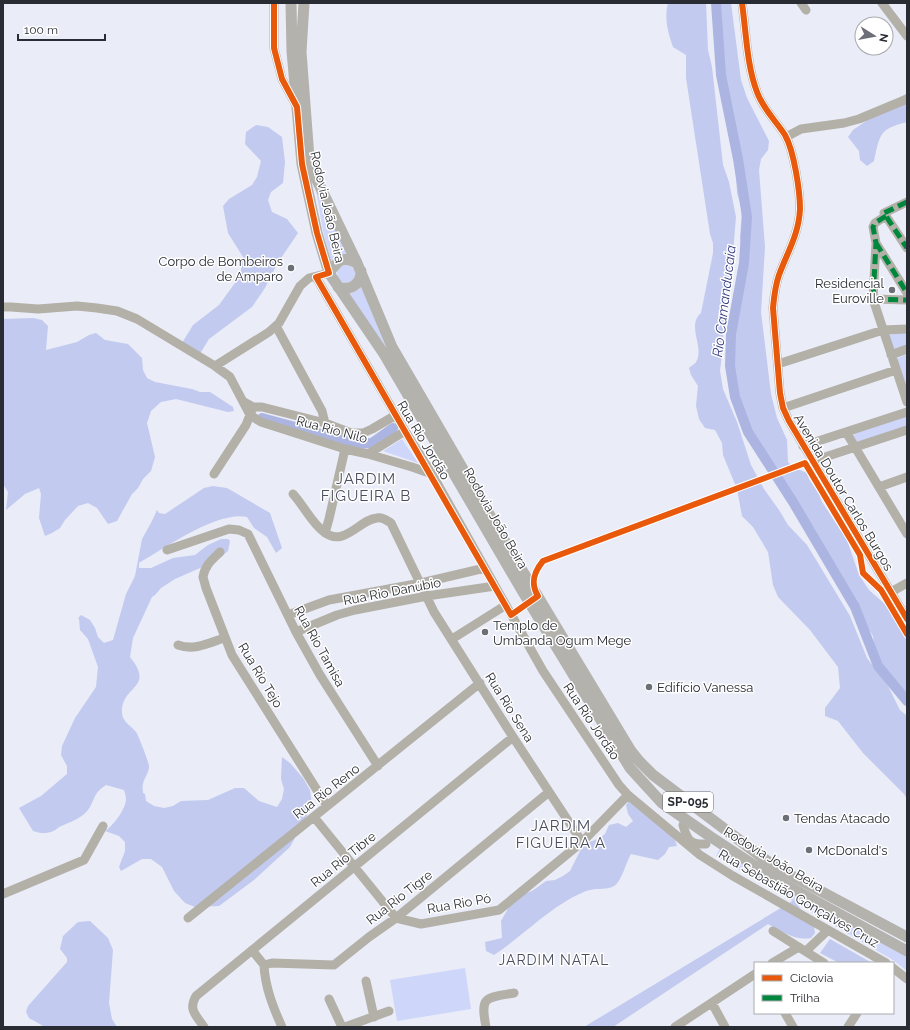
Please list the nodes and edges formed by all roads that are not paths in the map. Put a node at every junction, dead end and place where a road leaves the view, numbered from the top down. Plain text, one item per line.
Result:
1 (274, 3) edge
2 (291, 3) edge
3 (304, 3) edge
4 (742, 3) edge
5 (886, 5) edge
6 (907, 36) edge
7 (907, 99) edge
8 (297, 107) junction
9 (786, 136) junction
10 (907, 202) edge
11 (886, 216) junction
12 (876, 243) junction
13 (907, 248) edge
14 (359, 267) junction
15 (329, 273) junction
16 (316, 277) junction
17 (338, 287) junction
18 (907, 293) edge
19 (873, 299) junction
20 (907, 300) edge
21 (3, 307) edge
22 (276, 326) junction
23 (907, 329) edge
24 (883, 330) junction
25 (907, 349) edge
26 (891, 355) junction
27 (778, 364) junction
28 (216, 366) junction
29 (896, 370) junction
30 (907, 402) edge
31 (783, 408) junction
32 (252, 411) junction
33 (907, 412) edge
34 (396, 415) junction
35 (325, 423) junction
36 (907, 430) edge
37 (405, 431) junction
38 (846, 432) junction
39 (803, 446) junction
40 (855, 447) junction
41 (344, 449) junction
42 (368, 454) junction
43 (813, 461) junction
44 (214, 474) dead end
45 (432, 474) junction
46 (907, 477) edge
47 (879, 487) junction
48 (293, 494) dead end
49 (905, 528) edge
50 (325, 533) junction
51 (167, 550) dead end
52 (220, 552) dead end
53 (485, 568) junction
54 (421, 583) junction
55 (907, 583) edge
56 (495, 586) junction
57 (891, 592) junction
58 (426, 596) junction
59 (506, 605) junction
60 (288, 615) junction
61 (907, 619) edge
62 (296, 632) junction
63 (224, 638) junction
64 (452, 639) junction
65 (178, 645) dead end
66 (480, 683) junction
67 (513, 737) junction
68 (378, 766) junction
69 (549, 792) junction
70 (628, 795) junction
71 (328, 806) junction
72 (701, 812) junction
73 (314, 817) junction
74 (686, 823) junction
75 (716, 823) junction
76 (103, 826) dead end
77 (672, 831) junction
78 (708, 840) junction
79 (582, 842) junction
80 (700, 855) junction
81 (354, 867) junction
82 (3, 894) edge
83 (188, 918) dead end
84 (396, 918) junction
85 (828, 930) junction
86 (773, 931) dead end
87 (907, 938) edge
88 (802, 949) junction
89 (252, 950) junction
90 (907, 951) edge
91 (774, 962) edge
92 (822, 962) edge
93 (884, 962) edge
94 (264, 965) junction
95 (894, 969) edge
96 (754, 975) edge
97 (907, 979) edge
98 (366, 981) dead end
99 (514, 993) dead end
100 (330, 999) dead end
101 (712, 1003) junction
102 (389, 1011) dead end
103 (786, 1014) edge
104 (856, 1014) edge
105 (374, 1017) junction
106 (204, 1027) edge
107 (282, 1027) edge
108 (342, 1027) edge
109 (345, 1027) edge
110 (486, 1027) edge
111 (675, 1027) edge
112 (725, 1027) edge
113 (793, 1027) edge
114 (848, 1027) edge

1 - 8 street
2 - 8 main road, Rodovia João Beira / SP-095
3 - 14 main road, Rodovia João Beira / SP-095
4 - 9 street, Avenida Doutor Carlos Burgos
5 - 6 street
7 - 9 street
8 - 15 main road, Rodovia João Beira / SP-095
9 - 27 street, Avenida Doutor Carlos Burgos
10 - 11 street
11 - 12 street
11 - 13 street
12 - 18 street
12 - 19 street
14 - 15 main road
14 - 17 main road
14 - 72 main road, Rodovia João Beira / SP-095
15 - 16 street
15 - 17 main road, Rodovia João Beira / SP-095
16 - 22 street
16 - 34 street, Rua Rio Jordão
17 - 74 main road, Rodovia João Beira / SP-095
19 - 20 street
19 - 24 street
21 - 28 street
22 - 28 street
22 - 35 street
23 - 24 street
24 - 26 street
24 - 27 street
25 - 26 street
26 - 29 street
27 - 31 street, Avenida Doutor Carlos Burgos
28 - 32 street
29 - 30 street
29 - 31 street
31 - 39 street, Avenida Doutor Carlos Burgos
32 - 35 street
32 - 41 street, Rua Rio Nilo
32 - 44 street
33 - 38 street
34 - 35 street
34 - 37 street, Rua Rio Jordão
36 - 40 street
37 - 42 street, Rua Rio Nilo
37 - 45 street, Rua Rio Jordão
38 - 39 street
38 - 40 street
39 - 43 street, Avenida Doutor Carlos Burgos
40 - 43 street
40 - 47 street
41 - 42 street, Rua Rio Nilo
41 - 50 street
42 - 45 street
43 - 57 street, Avenida Doutor Carlos Burgos
45 - 53 street, Rua Rio Jordão
46 - 47 street
47 - 49 street
48 - 50 street
50 - 54 street, Rua Rio Sena
51 - 60 street, Rua Rio Tamisa
52 - 63 street, Rua Rio Tejo
53 - 54 street, Rua Rio Danúbio
53 - 56 street, Rua Rio Jordão
54 - 58 street, Rua Rio Sena
54 - 60 street, Rua Rio Danúbio
55 - 57 street
56 - 58 street, Rua Rio Danúbio
56 - 59 street, Rua Rio Jordão
57 - 61 street, Avenida Doutor Carlos Burgos
58 - 62 street, Rua Rio Danúbio
58 - 64 street, Rua Rio Sena
59 - 64 street
59 - 70 street, Rua Rio Jordão
60 - 62 street, Rua Rio Tamisa
62 - 68 street, Rua Rio Tamisa
63 - 65 street
63 - 71 street, Rua Rio Tejo
64 - 66 street, Rua Rio Sena
66 - 67 street, Rua Rio Sena
66 - 68 street, Rua Rio Reno
67 - 69 street, Rua Rio Sena
67 - 81 street, Rua Rio Tibre
68 - 71 street, Rua Rio Reno
69 - 79 street, Rua Rio Sena
69 - 84 street, Rua Rio Tigre
70 - 77 street, Rua Rio Jordão
70 - 79 street, Rua Rio Pó
71 - 73 street, Rua Rio Reno
72 - 74 main road
72 - 75 main road, Rodovia João Beira / SP-095
73 - 81 street
73 - 83 street, Rua Rio Reno
74 - 77 street
74 - 78 main road, Rodovia João Beira / SP-095
74 - 78 street
75 - 78 main road
75 - 87 main road, Rodovia João Beira / SP-095
76 - 82 street
77 - 80 street, Rua Sebastião Gonçalves Cruz
78 - 80 street
78 - 90 main road, Rodovia João Beira / SP-095
79 - 84 street, Rua Rio Pó
80 - 85 street, Rua Sebastião Gonçalves Cruz
81 - 84 street
81 - 89 street, Rua Rio Tibre
84 - 94 street, Rua Rio Tigre
85 - 88 street
85 - 93 street, Rua Sebastião Gonçalves Cruz
86 - 88 street
88 - 91 street
88 - 92 street
89 - 94 street
89 - 106 street, Rua Rio Tibre
94 - 107 street
95 - 97 street
96 - 101 street
98 - 105 street
99 - 110 street
100 - 108 street
101 - 111 street
101 - 112 street
102 - 105 street
103 - 113 street
104 - 114 street
105 - 109 street

